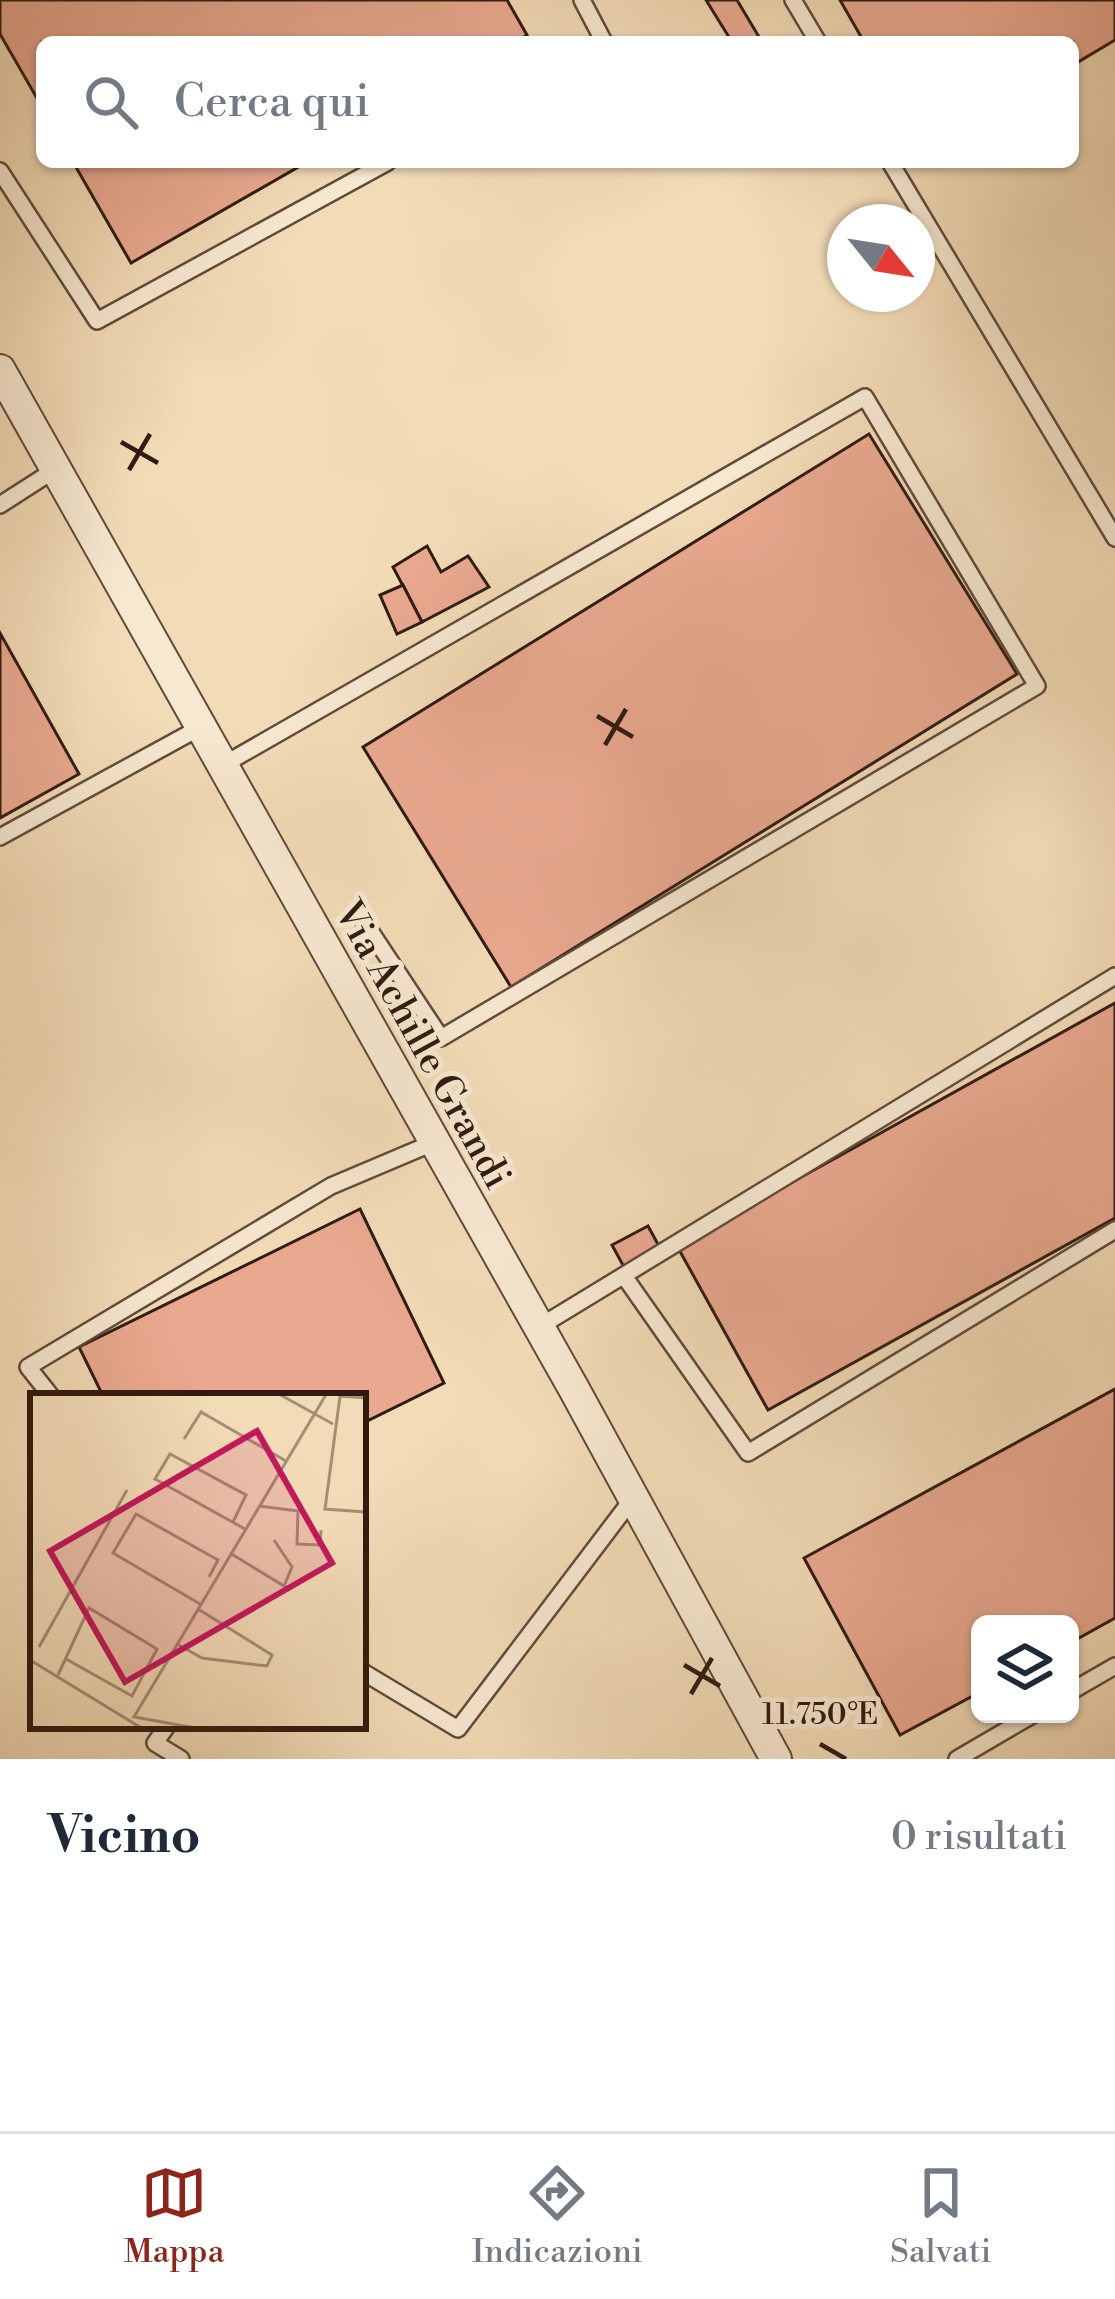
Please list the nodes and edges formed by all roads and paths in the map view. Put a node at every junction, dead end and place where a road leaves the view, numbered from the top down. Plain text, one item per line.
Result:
1 (582, 0) edge
2 (793, 0) edge
3 (601, 36) edge
4 (814, 36) edge
5 (377, 168) edge
6 (894, 168) edge
7 (0, 171) edge
8 (0, 370) edge
9 (56, 469) junction
10 (0, 506) edge
11 (1115, 538) edge
12 (201, 727) junction
13 (223, 765) junction
14 (0, 837) edge
15 (361, 917) dead end
16 (1115, 976) edge
17 (435, 1142) junction
18 (1115, 1230) edge
19 (624, 1276) junction
20 (539, 1327) junction
21 (49, 1393) edge
22 (633, 1498) junction
23 (1115, 1666) edge
24 (366, 1674) edge
25 (1079, 1688) edge
26 (1019, 1723) edge
27 (165, 1729) edge
28 (181, 1759) edge
29 (776, 1759) edge
30 (957, 1759) edge

1 - 3 lane
2 - 4 lane
5 - 7 lane
6 - 11 lane
8 - 9 street, Via Achille Grandi
9 - 10 lane
9 - 12 street, Via Achille Grandi
12 - 13 street, Via Achille Grandi
12 - 14 lane
13 - 15 lane
13 - 17 street, Via Achille Grandi
16 - 19 lane
17 - 20 street, Via Achille Grandi
17 - 21 lane
18 - 19 lane
19 - 20 lane
20 - 22 street, Via Achille Grandi
22 - 24 lane
22 - 29 street, Via Achille Grandi
23 - 25 lane
26 - 30 lane
27 - 28 lane

